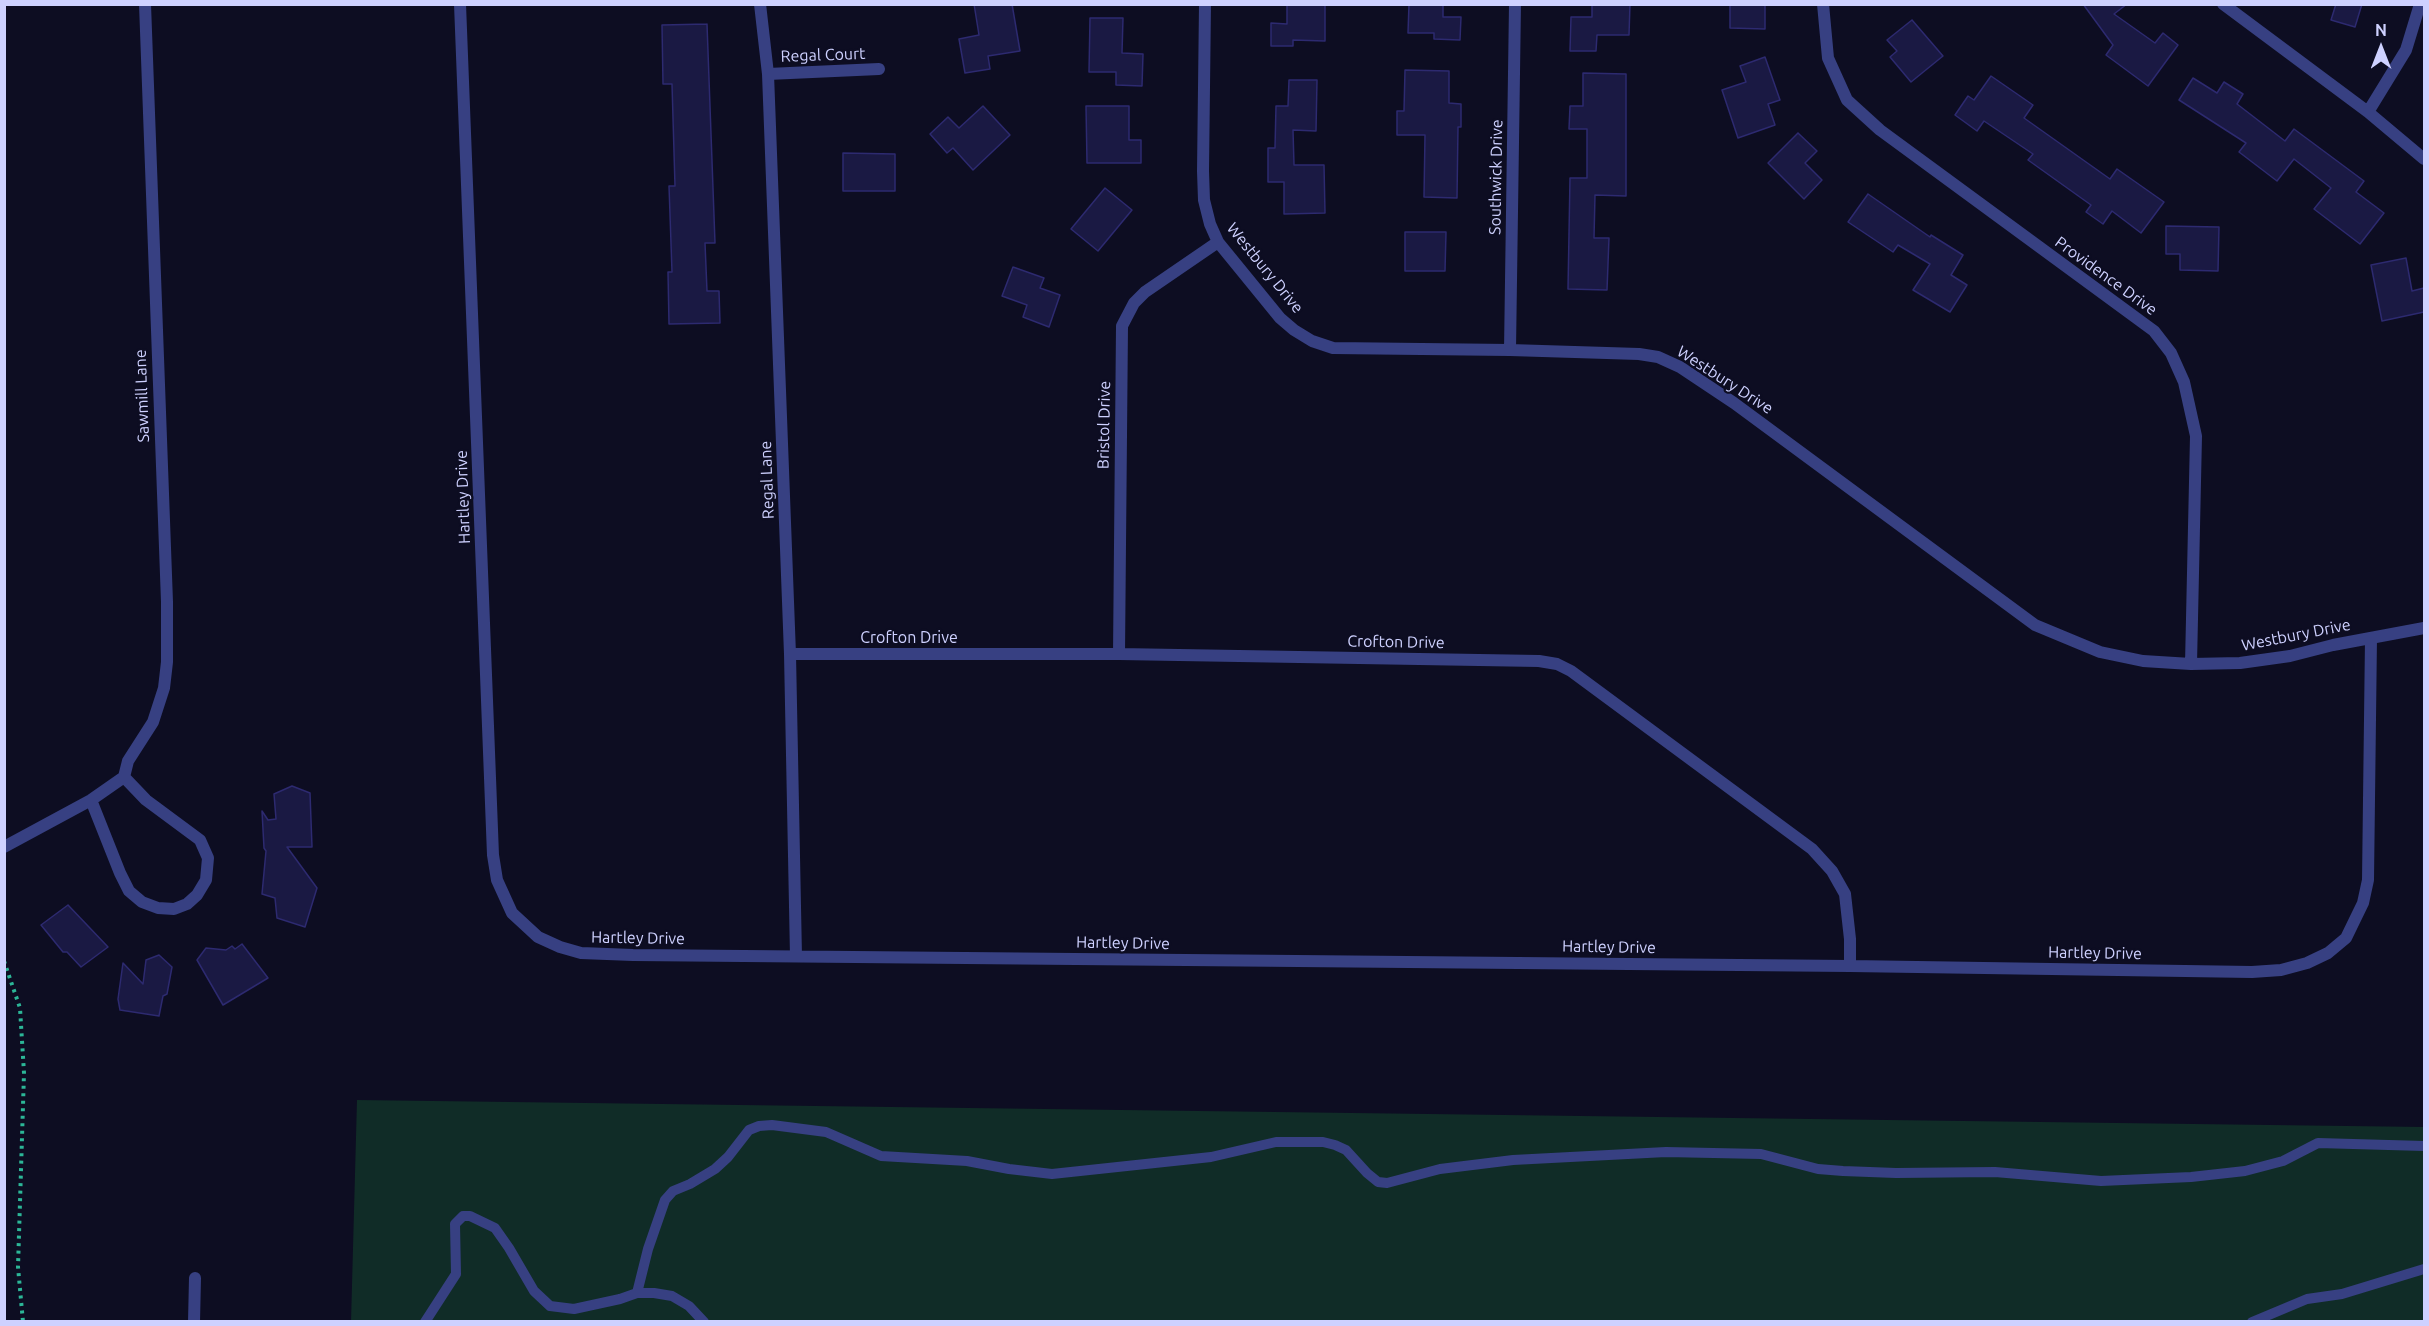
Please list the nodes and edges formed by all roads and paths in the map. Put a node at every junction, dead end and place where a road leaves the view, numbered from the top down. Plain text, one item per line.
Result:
1 (145, 4) edge
2 (460, 4) edge
3 (760, 4) edge
4 (1205, 4) edge
5 (1515, 4) edge
6 (1824, 4) edge
7 (2223, 4) edge
8 (2420, 4) edge
9 (879, 69) dead end
10 (768, 74) junction
11 (2368, 112) junction
12 (2424, 159) edge
13 (1218, 242) junction
14 (1510, 350) junction
15 (2424, 628) edge
16 (2371, 638) junction
17 (790, 654) junction
18 (1119, 654) junction
19 (2191, 664) junction
20 (124, 777) junction
21 (91, 800) junction
22 (4, 847) edge
23 (796, 956) junction
24 (4, 961) edge
25 (1850, 966) junction
26 (2424, 1146) edge
27 (2424, 1269) edge
28 (195, 1278) dead end
29 (637, 1293) junction
30 (23, 1322) edge
31 (194, 1322) edge
32 (425, 1322) edge
33 (704, 1322) edge
34 (2252, 1322) edge

1 - 20 street, Sawmill Lane
2 - 23 street, Hartley Drive
3 - 10 street, Regal Lane
4 - 13 street, Westbury Drive
5 - 14 street, Southwick Drive
6 - 19 street, Providence Drive
7 - 11 street
8 - 11 street
9 - 10 street, Regal Court
10 - 17 street, Regal Lane
11 - 12 street
13 - 14 street, Westbury Drive
13 - 18 street, Bristol Drive
14 - 19 street, Westbury Drive
15 - 16 street, Westbury Drive
16 - 19 street, Westbury Drive
16 - 25 street, Hartley Drive
17 - 18 street, Crofton Drive
17 - 23 street, Regal Lane
18 - 25 street, Crofton Drive
20 - 21 street
20 - 21 street
21 - 22 street
23 - 25 street, Hartley Drive
24 - 30 path
26 - 29 lane
27 - 34 lane
28 - 31 street
29 - 32 lane
29 - 33 lane

